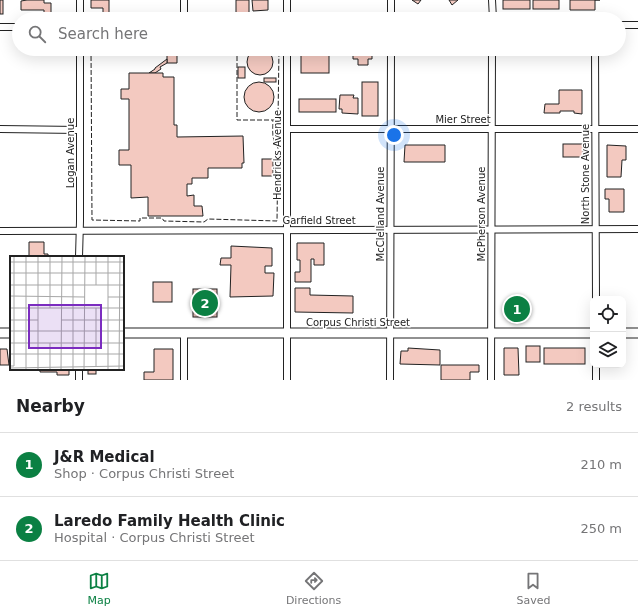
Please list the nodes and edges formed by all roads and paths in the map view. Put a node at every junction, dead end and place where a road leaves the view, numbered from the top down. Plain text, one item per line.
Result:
1 (80, 0) edge
2 (184, 0) edge
3 (287, 0) edge
4 (391, 0) edge
5 (492, 0) edge
6 (80, 12) edge
7 (184, 12) edge
8 (287, 12) edge
9 (391, 12) edge
10 (493, 12) edge
11 (626, 25) edge
12 (638, 25) edge
13 (0, 27) edge
14 (12, 27) edge
15 (80, 56) edge
16 (287, 56) edge
17 (391, 56) edge
18 (492, 56) edge
19 (595, 56) edge
20 (0, 129) edge
21 (287, 129) junction
22 (390, 129) junction
23 (491, 129) junction
24 (595, 129) junction
25 (638, 129) edge
26 (79, 130) junction
27 (595, 229) junction
28 (638, 229) edge
29 (79, 230) junction
30 (287, 230) junction
31 (390, 230) junction
32 (492, 230) junction
33 (0, 231) edge
34 (79, 256) edge
35 (596, 296) edge
36 (590, 332) edge
37 (626, 332) edge
38 (638, 332) edge
39 (124, 333) edge
40 (184, 333) junction
41 (287, 333) junction
42 (390, 333) junction
43 (491, 333) junction
44 (596, 368) edge
45 (184, 380) edge
46 (287, 380) edge
47 (390, 380) edge
48 (491, 380) edge
49 (596, 380) edge

1 - 6 street
2 - 7 street
3 - 8 street
4 - 9 street
5 - 10 street
11 - 12 street
13 - 14 street
15 - 26 street, Logan Avenue
16 - 21 street, Hendricks Avenue
17 - 22 street, McClelland Avenue
18 - 23 street, McPherson Avenue
19 - 24 street, North Stone Avenue
20 - 26 street
21 - 22 street, Mier Street
21 - 30 street, Hendricks Avenue
22 - 23 street, Mier Street
22 - 31 street, McClelland Avenue
23 - 24 street, Mier Street
23 - 32 street, McPherson Avenue
24 - 25 street, Mier Street
24 - 27 street, North Stone Avenue
26 - 29 street, Logan Avenue
27 - 28 street, Garfield Street
27 - 32 street, Garfield Street
27 - 35 street, North Stone Avenue
29 - 30 street, Garfield Street
29 - 33 street, Garfield Street
29 - 34 street, Logan Avenue
30 - 31 street, Garfield Street
30 - 41 street, Hendricks Avenue
31 - 32 street, Garfield Street
31 - 42 street, McClelland Avenue
32 - 43 street, McPherson Avenue
36 - 43 main road, Corpus Christi Street
37 - 38 main road
39 - 40 main road, Corpus Christi Street
40 - 41 main road, Corpus Christi Street
40 - 45 street
41 - 42 main road, Corpus Christi Street
41 - 46 street, Hendricks Avenue
42 - 43 main road, Corpus Christi Street
42 - 47 street, McClelland Avenue
43 - 48 street, McPherson Avenue
44 - 49 street

